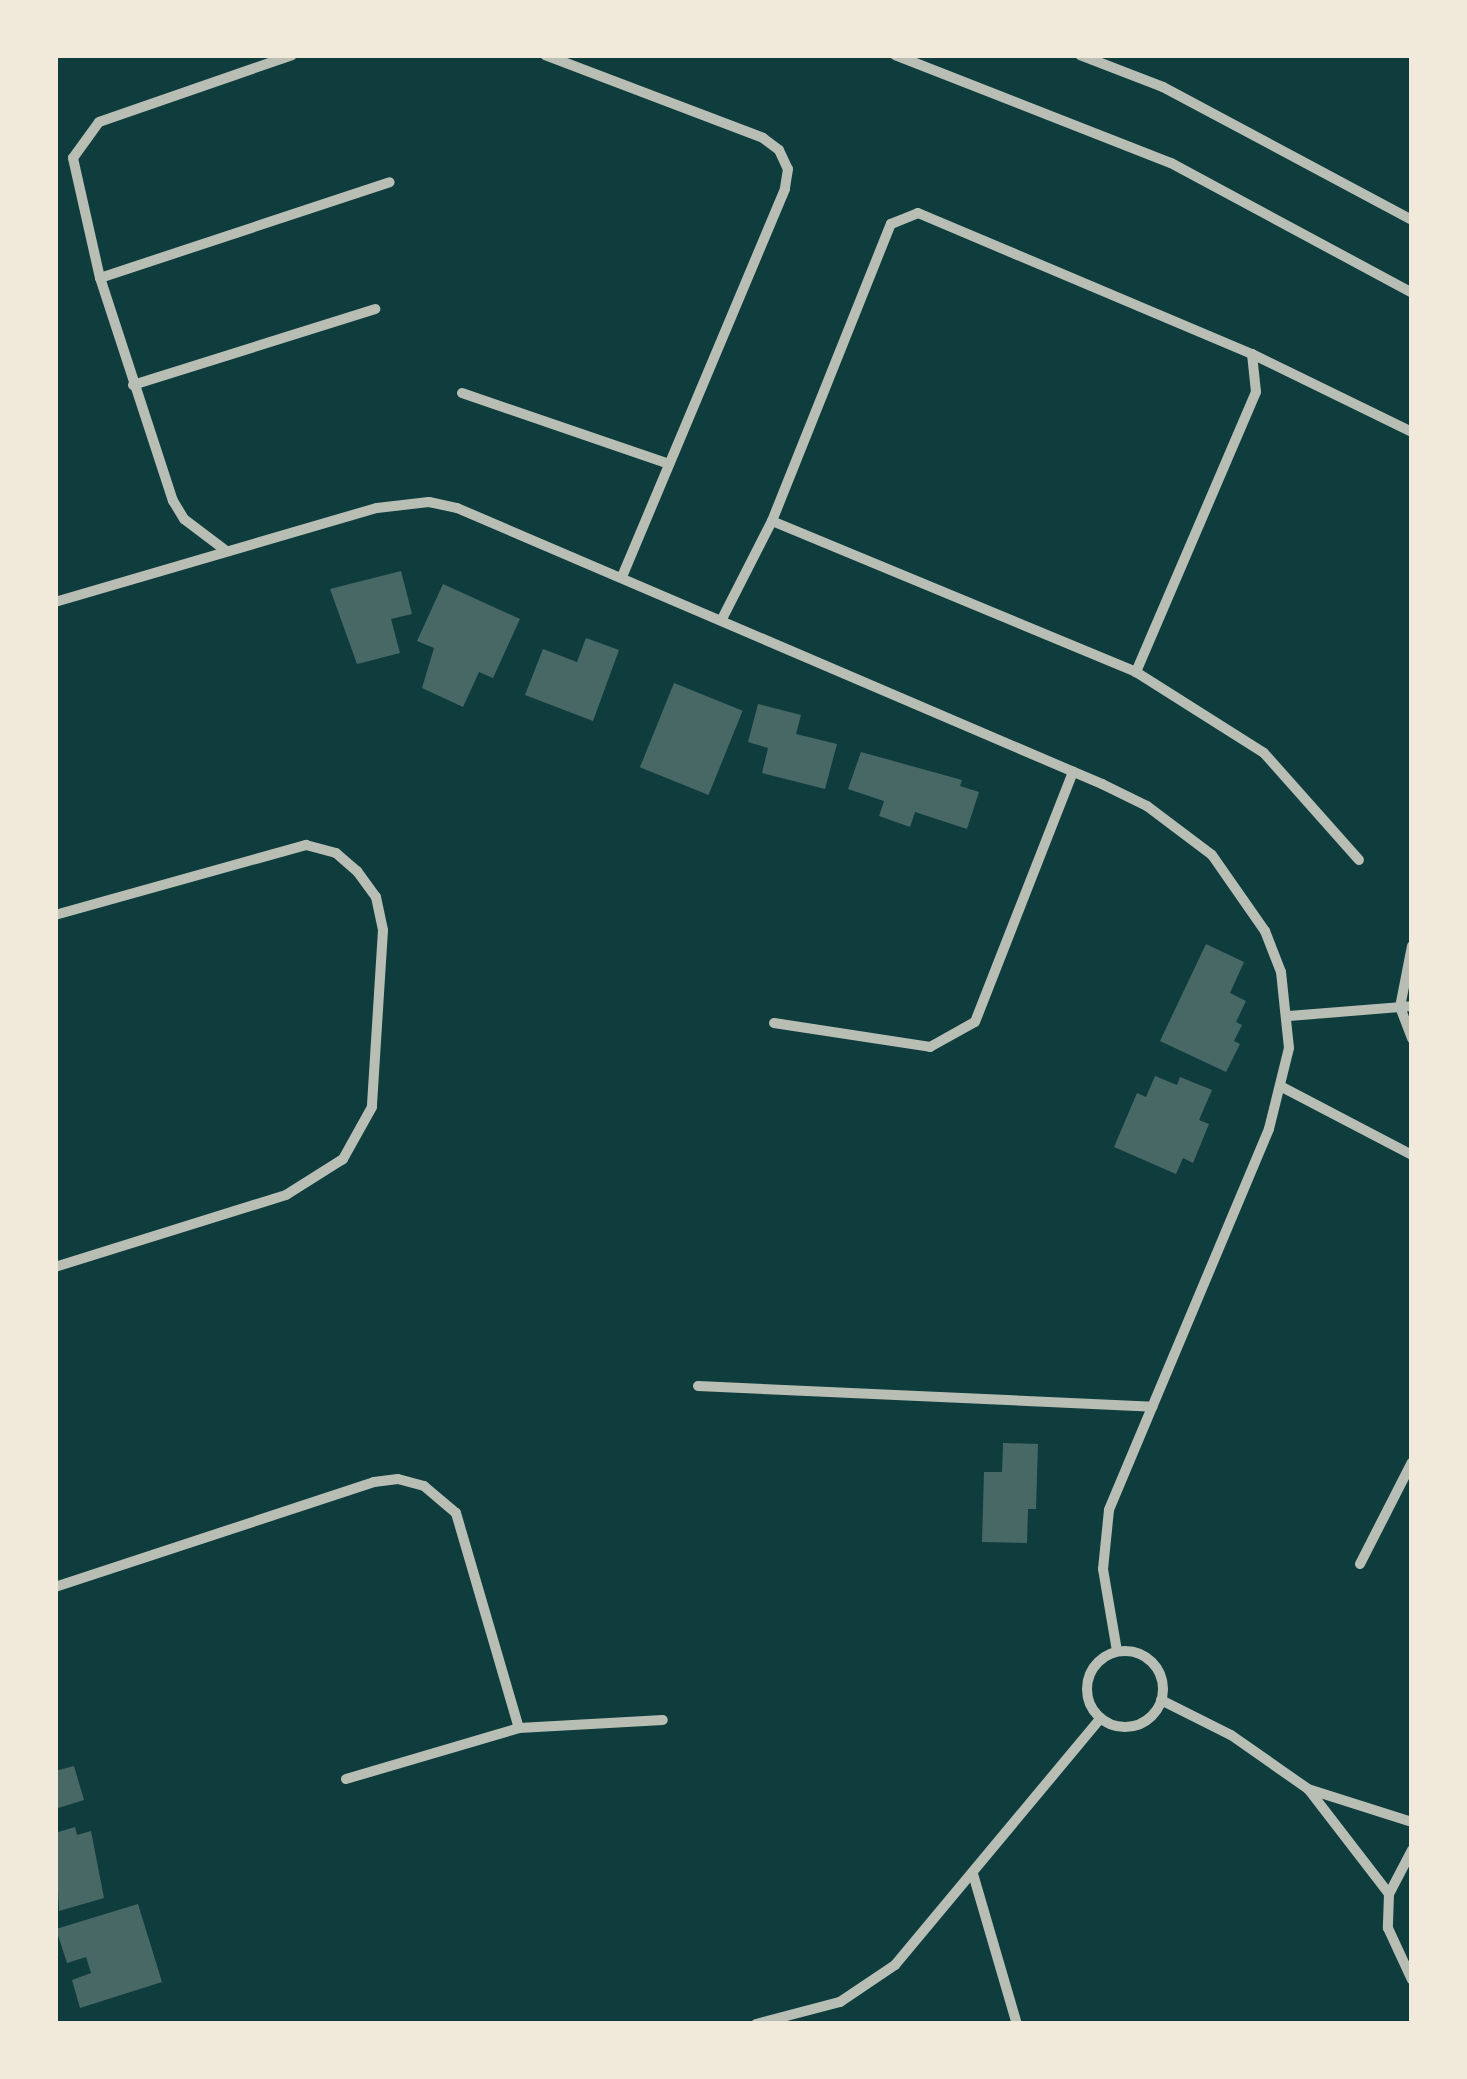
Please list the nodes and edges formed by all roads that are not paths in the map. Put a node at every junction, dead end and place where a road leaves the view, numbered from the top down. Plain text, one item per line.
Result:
1 (292, 55) edge
2 (545, 55) edge
3 (895, 55) edge
4 (1080, 55) edge
5 (390, 182) dead end
6 (1412, 220) edge
7 (100, 278) junction
8 (1412, 294) edge
9 (375, 309) dead end
10 (1252, 354) junction
11 (133, 384) junction
12 (462, 393) dead end
13 (1412, 432) edge
14 (669, 464) junction
15 (772, 521) junction
16 (226, 550) junction
17 (623, 574) junction
18 (55, 602) edge
19 (722, 619) junction
20 (1136, 672) junction
21 (1073, 772) junction
22 (1359, 860) dead end
23 (55, 915) edge
24 (1412, 946) edge
25 (1406, 1007) edge
26 (1289, 1016) junction
27 (774, 1023) dead end
28 (1412, 1039) edge
29 (1282, 1087) junction
30 (1412, 1155) edge
31 (55, 1267) edge
32 (698, 1386) dead end
33 (1154, 1407) junction
34 (1412, 1462) edge
35 (1360, 1564) dead end
36 (55, 1588) edge
37 (1117, 1651) junction
38 (1162, 1700) junction
39 (1100, 1719) junction
40 (663, 1720) dead end
41 (519, 1728) junction
42 (346, 1778) dead end
43 (1308, 1789) junction
44 (1412, 1822) edge
45 (1412, 1850) edge
46 (973, 1874) junction
47 (1389, 1894) junction
48 (1412, 1980) edge
49 (756, 2024) edge
50 (1017, 2024) edge

1 - 7 street
2 - 14 street
3 - 8 street
4 - 6 street
5 - 7 street
7 - 11 street
9 - 11 street
10 - 13 street
10 - 15 street
10 - 20 street
11 - 16 street
12 - 14 street
14 - 17 street
15 - 19 street
15 - 20 street
16 - 17 street
16 - 18 street
17 - 19 street
19 - 21 street
20 - 22 street
21 - 26 street
21 - 27 street
23 - 31 street
24 - 25 street
25 - 26 street
25 - 28 street
26 - 29 street
29 - 30 street
29 - 33 street
32 - 33 street
33 - 37 street
34 - 35 street
36 - 41 street
37 - 38 street
37 - 39 street
38 - 39 street
38 - 43 street
39 - 46 street
40 - 41 street
41 - 42 street
43 - 44 street
43 - 47 street
45 - 47 street
46 - 49 street
46 - 50 street
47 - 48 street

